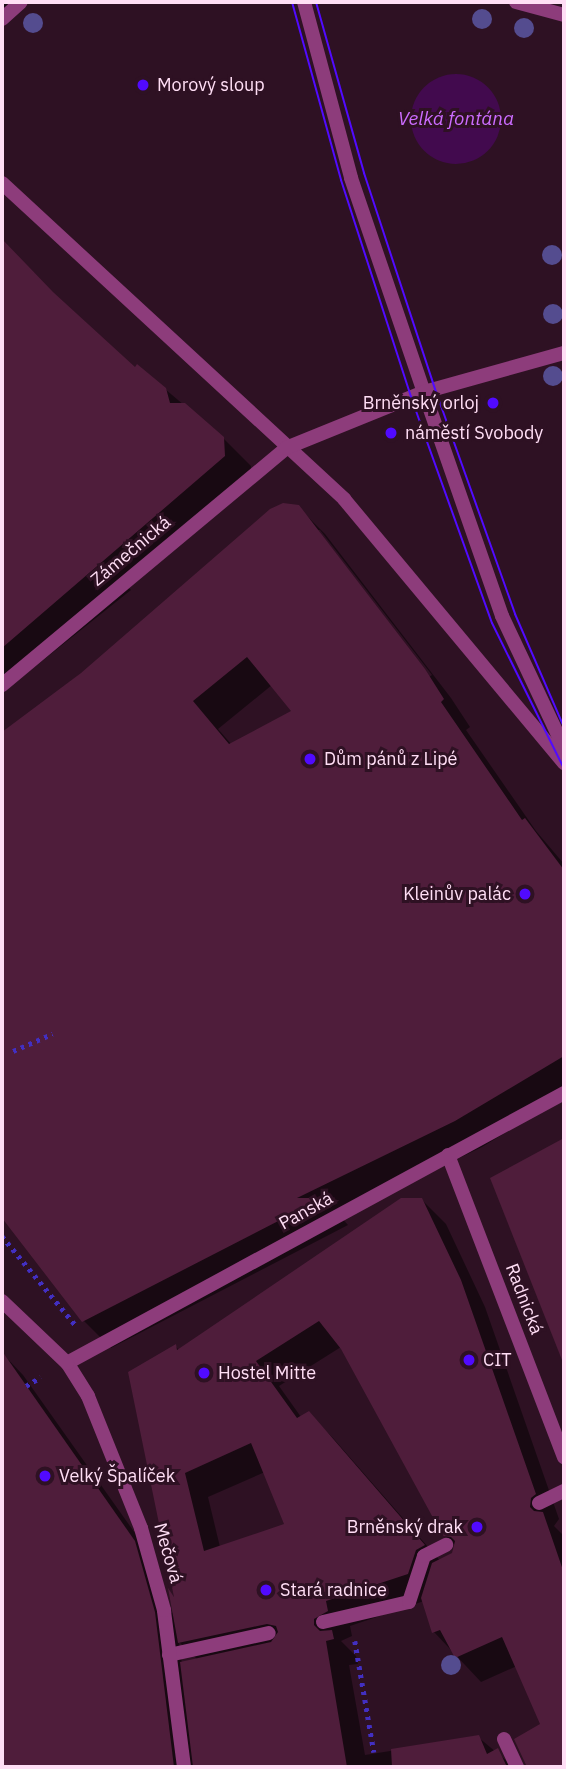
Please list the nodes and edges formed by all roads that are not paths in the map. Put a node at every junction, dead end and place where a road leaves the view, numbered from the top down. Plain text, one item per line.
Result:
1 (21, 2) edge
2 (304, 2) edge
3 (516, 2) edge
4 (564, 15) edge
5 (2, 19) edge
6 (2, 183) edge
7 (564, 353) edge
8 (424, 392) junction
9 (286, 448) junction
10 (2, 685) edge
11 (564, 748) edge
12 (564, 763) edge
13 (564, 1093) edge
14 (447, 1155) junction
15 (2, 1301) edge
16 (66, 1363) junction
17 (564, 1457) edge
18 (564, 1491) edge
19 (539, 1503) dead end
20 (446, 1545) dead end
21 (323, 1622) dead end
22 (269, 1633) dead end
23 (169, 1655) junction
24 (504, 1739) dead end
25 (184, 1767) edge
26 (517, 1767) edge

1 - 5 street
2 - 8 street
3 - 4 street
6 - 9 street
7 - 8 street
8 - 9 street
8 - 11 street
9 - 10 street, Zámečnická
9 - 12 street
13 - 14 street, Panská
14 - 16 street, Panská
14 - 17 street, Radnická
15 - 16 street, Mečová
16 - 23 street, Mečová
18 - 19 street
20 - 21 street
22 - 23 street
23 - 25 street, Mečová
24 - 26 street

